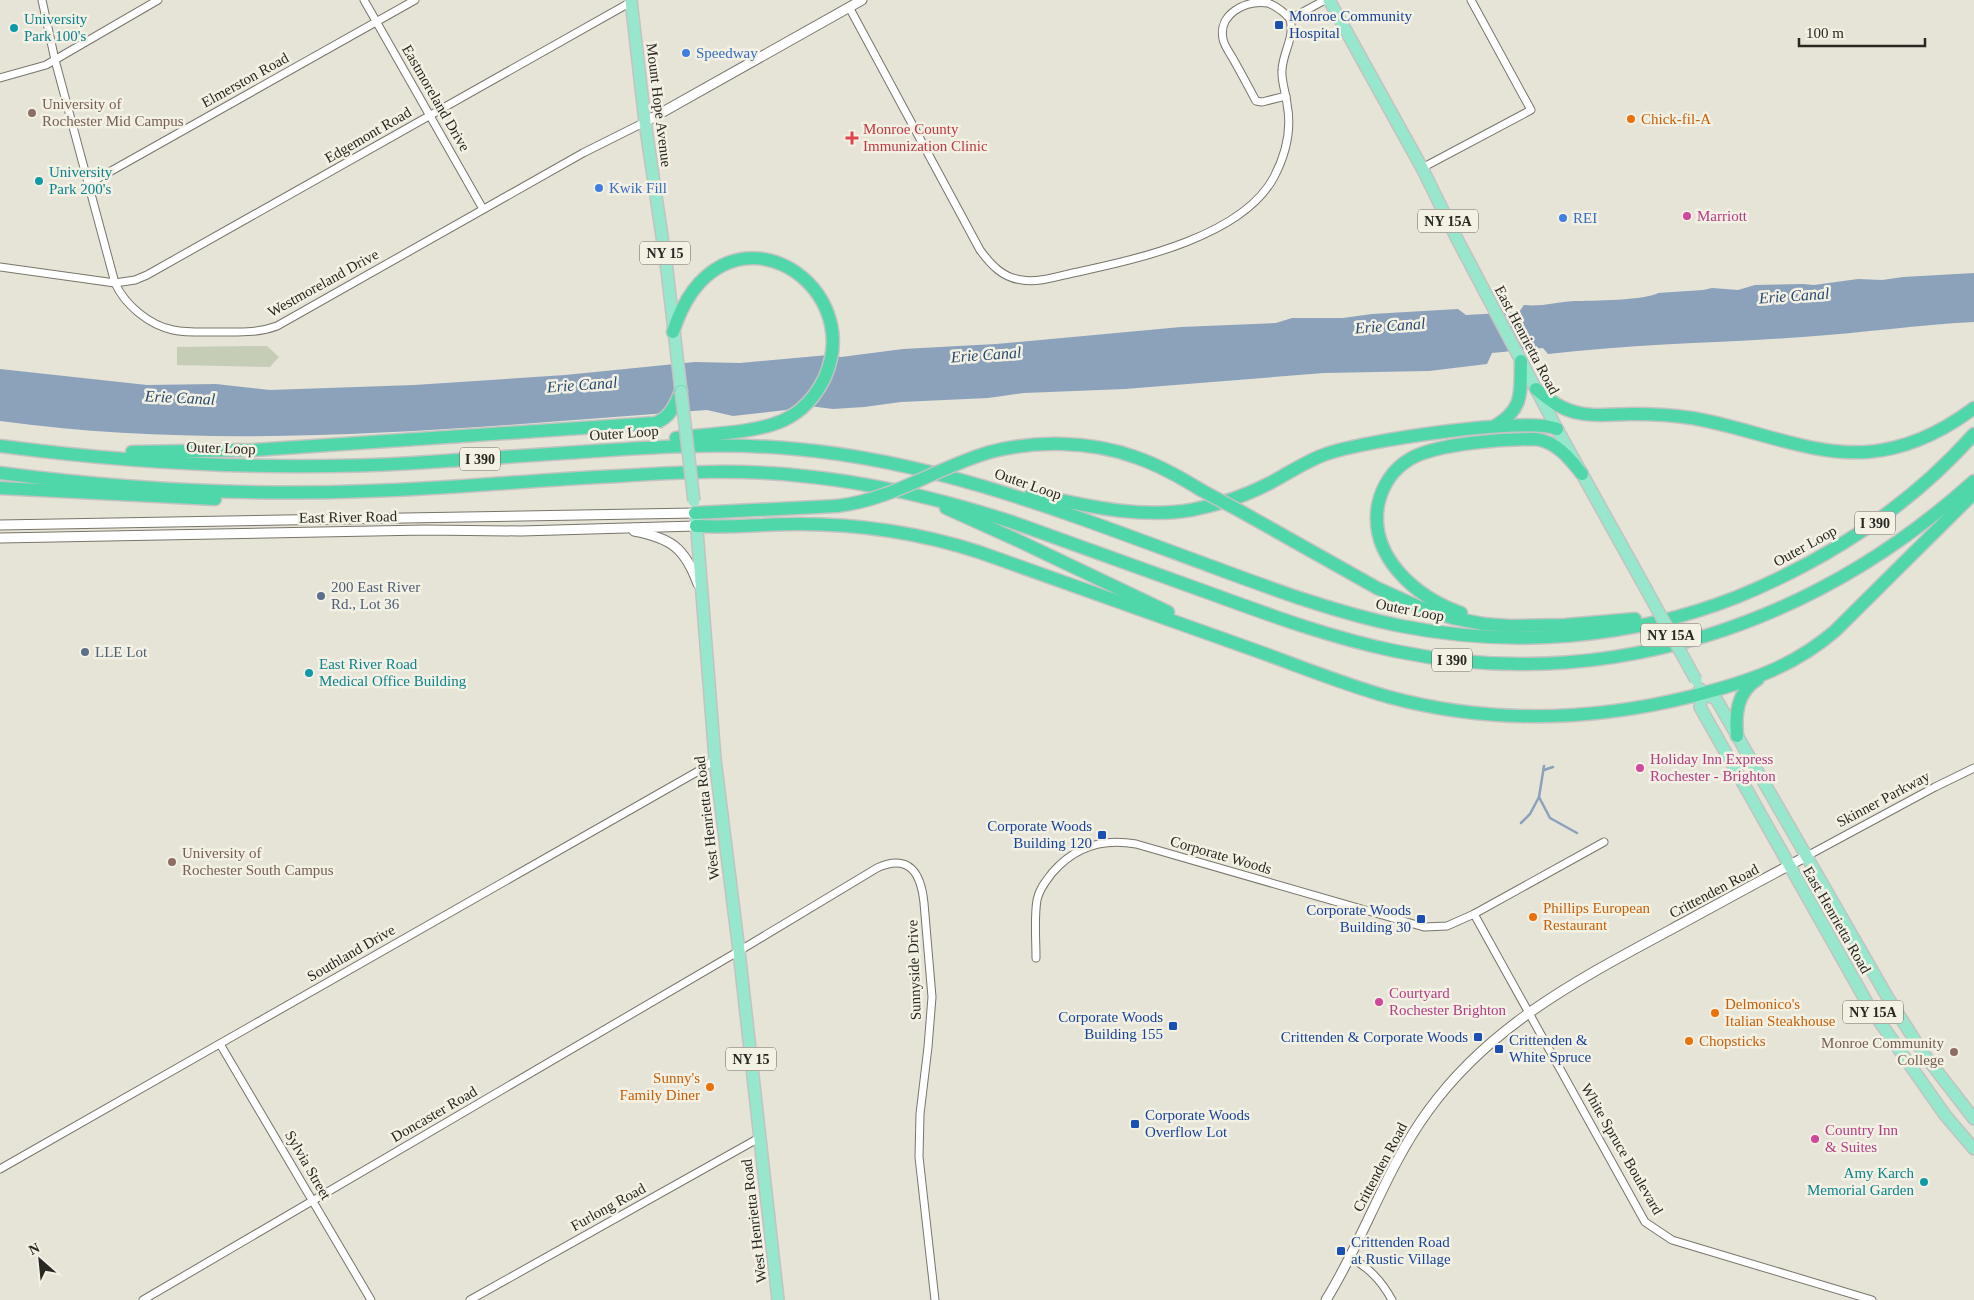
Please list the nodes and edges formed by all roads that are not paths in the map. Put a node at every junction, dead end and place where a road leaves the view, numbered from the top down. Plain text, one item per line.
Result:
1 (42, 0) edge
2 (158, 0) edge
3 (364, 0) edge
4 (415, 0) edge
5 (862, 0) edge
6 (1327, 0) edge
7 (1471, 0) edge
8 (631, 1) edge
9 (849, 7) junction
10 (1290, 19) junction
11 (377, 22) junction
12 (54, 60) junction
13 (0, 78) edge
14 (1286, 96) junction
15 (430, 115) junction
16 (645, 122) junction
17 (1422, 168) junction
18 (88, 184) junction
19 (483, 210) junction
20 (0, 267) edge
21 (115, 283) junction
22 (673, 332) junction
23 (1521, 361) junction
24 (1536, 389) junction
25 (680, 391) junction
26 (1974, 408) edge
27 (1493, 428) junction
28 (1557, 429) junction
29 (1974, 434) edge
30 (0, 446) edge
31 (62, 454) junction
32 (542, 454) junction
33 (0, 473) edge
34 (1582, 474) junction
35 (957, 478) junction
36 (1974, 481) edge
37 (0, 488) edge
38 (337, 492) junction
39 (909, 492) junction
40 (1974, 494) edge
41 (695, 514) junction
42 (0, 525) edge
43 (611, 528) junction
44 (0, 538) edge
45 (1759, 588) junction
46 (701, 592) junction
47 (1535, 625) junction
48 (1245, 646) junction
49 (1776, 670) junction
50 (1703, 693) junction
51 (1737, 736) junction
52 (715, 758) junction
53 (1974, 768) edge
54 (1604, 842) dead end
55 (1806, 856) junction
56 (1788, 866) junction
57 (1474, 914) junction
58 (739, 951) junction
59 (1036, 958) dead end
60 (1528, 1012) junction
61 (220, 1044) junction
62 (1974, 1119) edge
63 (759, 1138) junction
64 (1974, 1149) edge
65 (0, 1169) edge
66 (312, 1200) junction
67 (1350, 1256) junction
68 (144, 1300) edge
69 (371, 1300) edge
70 (470, 1300) edge
71 (778, 1300) edge
72 (935, 1300) edge
73 (1326, 1300) edge
74 (1392, 1300) edge
75 (1872, 1300) edge

1 - 12 street
2 - 12 street
3 - 11 street, Eastmoreland Drive
4 - 11 street, Elmerston Road
5 - 9 street
6 - 10 street
6 - 17 main road, East Henrietta Road / NY 15A
7 - 17 street
8 - 15 street, Edgemont Road
8 - 16 main road, Mount Hope Avenue / NY 15
9 - 14 street
9 - 16 street
10 - 14 street
10 - 14 street
11 - 15 street, Eastmoreland Drive
11 - 18 street, Elmerston Road
12 - 13 street
12 - 18 street
15 - 19 street, Eastmoreland Drive
15 - 21 street, Edgemont Road
16 - 19 street, Westmoreland Drive
16 - 22 main road, Mount Hope Avenue / NY 15
17 - 23 main road, East Henrietta Road / NY 15A
18 - 21 street
19 - 21 street, Westmoreland Drive
20 - 21 street
22 - 25 main road, West Henrietta Road / NY 15
22 - 32 highway
23 - 24 main road, East Henrietta Road / NY 15A
23 - 27 highway
24 - 26 highway
24 - 28 main road, East Henrietta Road / NY 15A
25 - 31 highway
25 - 41 main road, West Henrietta Road / NY 15, bridge
27 - 28 highway
27 - 35 highway
28 - 34 main road, East Henrietta Road / NY 15A
29 - 45 highway, Outer Loop / I 390
30 - 31 highway, Outer Loop / I 390
31 - 32 highway, Outer Loop / I 390
32 - 35 highway, Outer Loop / I 390
33 - 38 highway, I 390
34 - 47 highway
34 - 50 main road, East Henrietta Road / NY 15A, bridge
35 - 45 highway, Outer Loop / I 390
36 - 39 highway, I 390
37 - 38 highway
38 - 39 highway, I 390
39 - 48 highway
40 - 49 highway
41 - 42 street, East River Road
41 - 43 street, East River Road
41 - 46 main road, West Henrietta Road / NY 15
41 - 47 highway, bridge
41 - 48 highway
43 - 44 street, East River Road
43 - 46 street
45 - 47 highway
46 - 52 main road, West Henrietta Road / NY 15
48 - 50 highway
49 - 50 highway
49 - 51 highway
50 - 51 main road, East Henrietta Road
50 - 56 main road, East Henrietta Road / NY 15A
51 - 55 main road, East Henrietta Road / NY 15A
52 - 58 main road, West Henrietta Road / NY 15
52 - 61 street, Southland Drive
53 - 55 street, Skinner Parkway
54 - 57 street, Corporate Woods
55 - 56 street, Crittenden Road
55 - 62 main road, East Henrietta Road / NY 15A
56 - 60 street, Crittenden Road
56 - 64 main road, East Henrietta Road / NY 15A
57 - 59 street, Corporate Woods
57 - 60 street
58 - 63 main road, West Henrietta Road / NY 15
58 - 66 street, Doncaster Road
58 - 72 street, Sunnyside Drive
60 - 67 street, Crittenden Road
60 - 75 street, White Spruce Boulevard
61 - 65 street, Southland Drive
61 - 66 street, Sylvia Street
63 - 70 street, Furlong Road
63 - 71 main road, West Henrietta Road / NY 15
66 - 68 street, Doncaster Road
66 - 69 street, Sylvia Street
67 - 73 street, Crittenden Road
67 - 74 street

